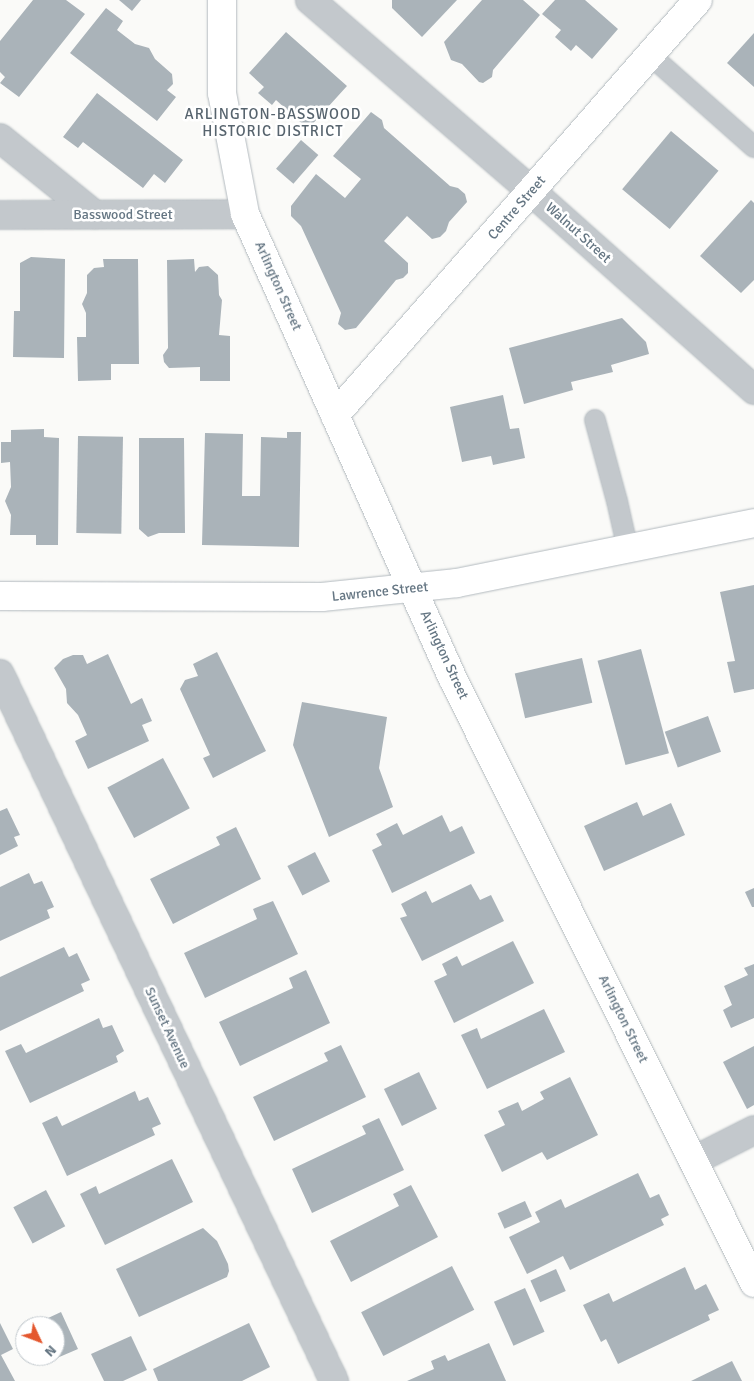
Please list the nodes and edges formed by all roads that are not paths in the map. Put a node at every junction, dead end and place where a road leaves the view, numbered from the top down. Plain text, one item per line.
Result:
1 (222, 0) edge
2 (310, 0) edge
3 (698, 0) edge
4 (650, 55) junction
5 (0, 138) edge
6 (754, 147) edge
7 (531, 191) junction
8 (246, 214) junction
9 (95, 215) junction
10 (0, 216) edge
11 (754, 390) edge
12 (335, 415) junction
13 (594, 420) dead end
14 (754, 523) edge
15 (628, 550) junction
16 (413, 588) junction
17 (0, 596) edge
18 (0, 674) edge
19 (754, 1130) edge
20 (693, 1161) junction
21 (754, 1283) edge
22 (334, 1381) edge

1 - 8 street, Arlington Street
2 - 7 street, Walnut Street
3 - 4 street, Centre Street
4 - 6 lane
4 - 7 street, Centre Street
5 - 9 street
7 - 11 street, Walnut Street
7 - 12 street, Centre Street
8 - 9 street, Basswood Street
8 - 12 street, Arlington Street
9 - 10 street, Basswood Street
12 - 16 street, Arlington Street
13 - 15 lane
14 - 15 street, Lawrence Street
15 - 16 street, Lawrence Street
16 - 17 street, Lawrence Street
16 - 20 street, Arlington Street
18 - 22 street, Sunset Avenue
19 - 20 street
20 - 21 street, Arlington Street

